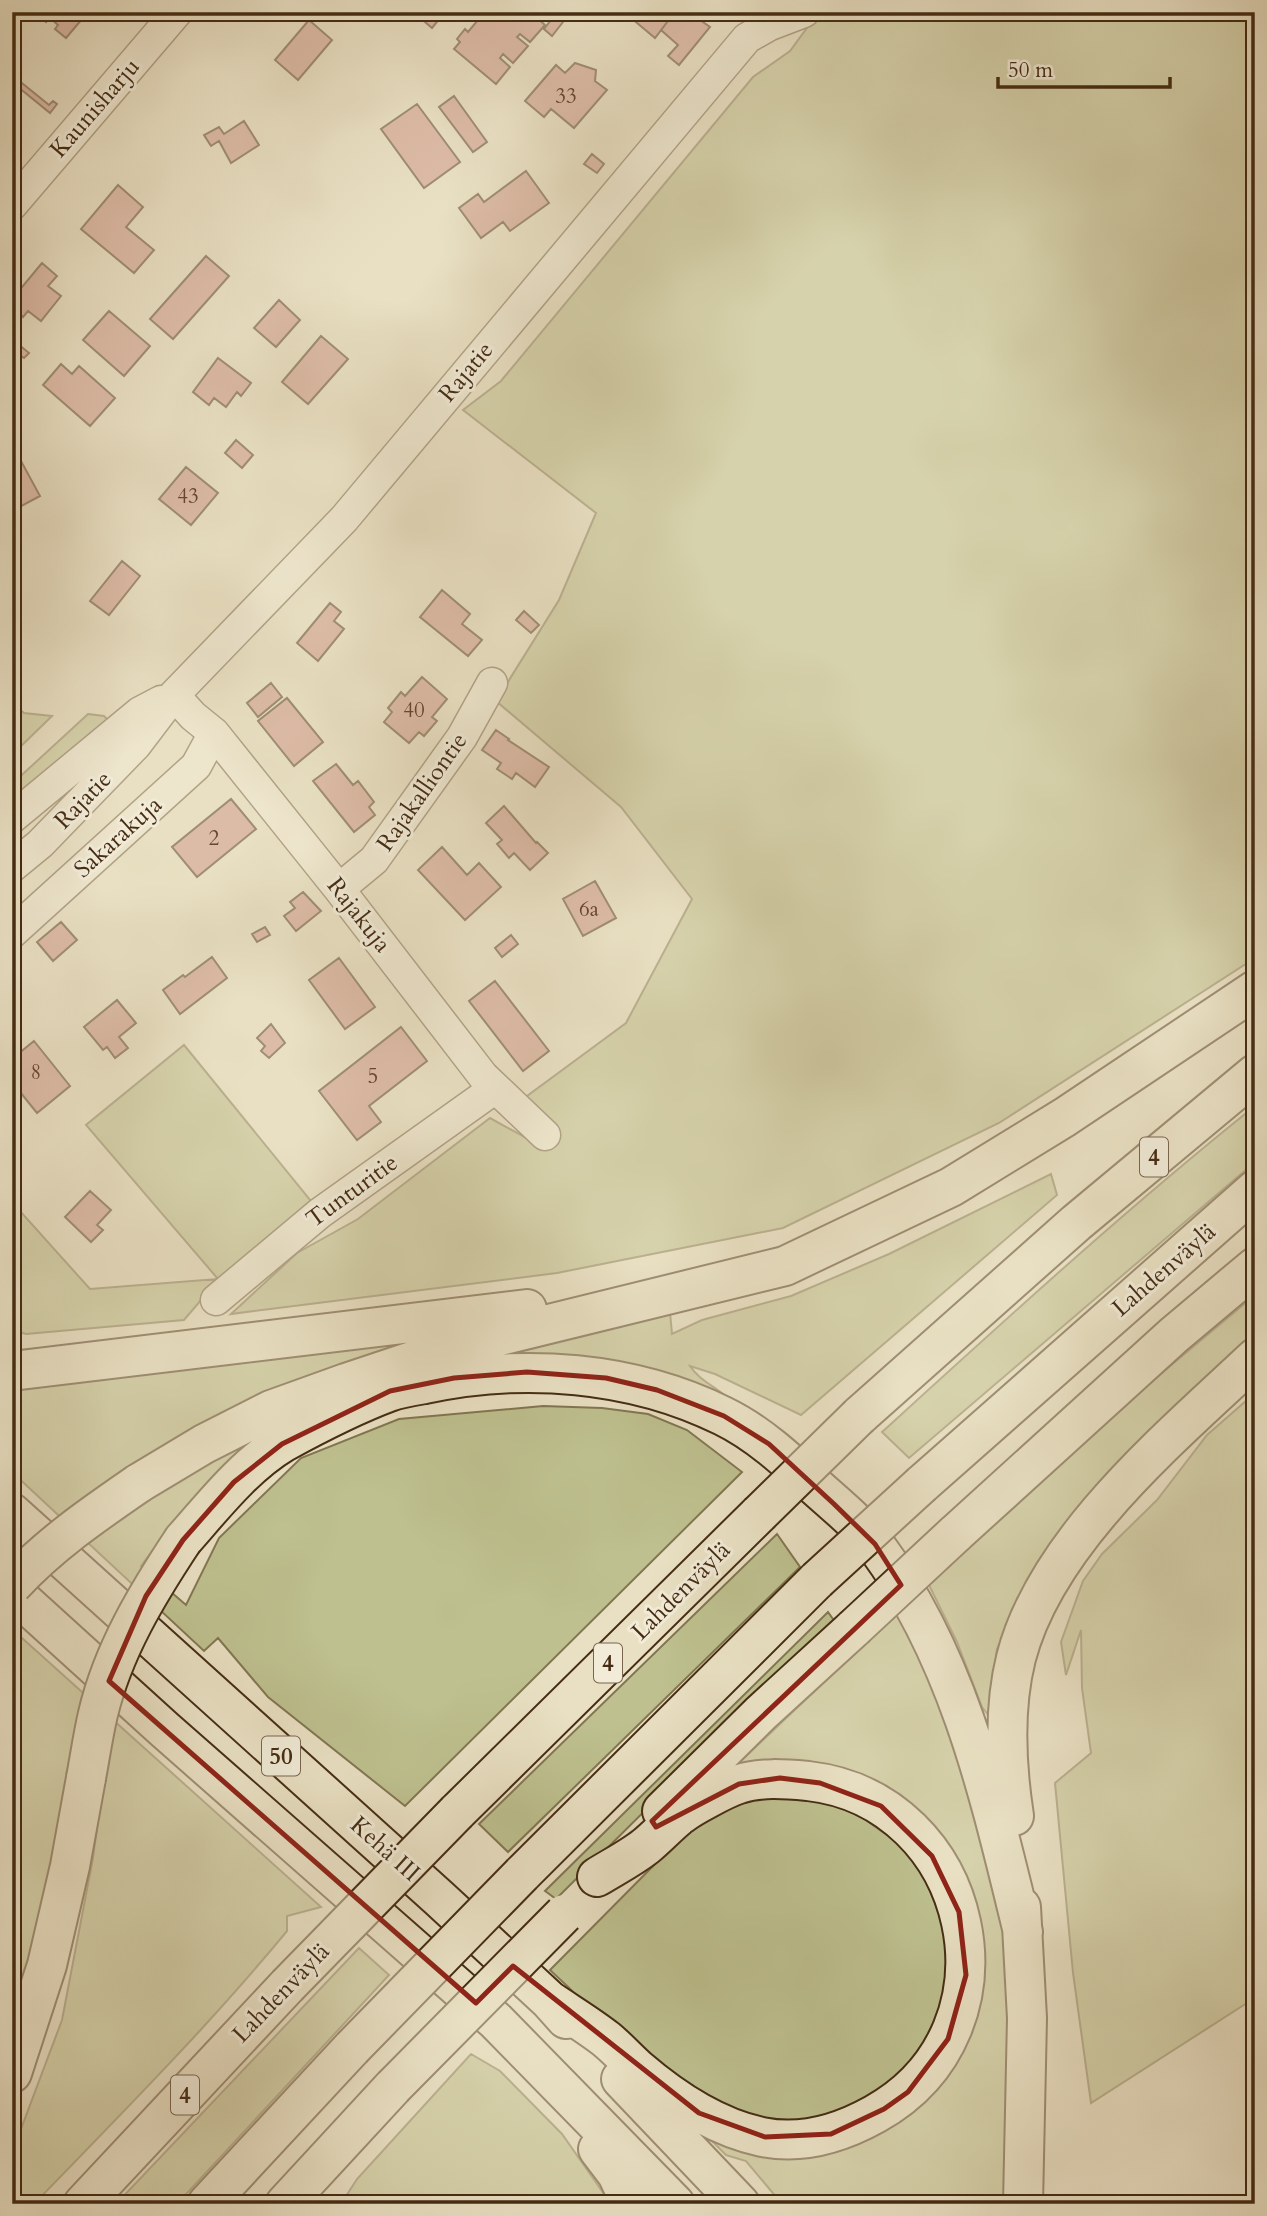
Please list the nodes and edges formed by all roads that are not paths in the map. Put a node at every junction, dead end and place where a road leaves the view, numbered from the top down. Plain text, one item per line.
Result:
1 (177, 12) edge
2 (804, 12) edge
3 (12, 205) edge
4 (492, 683) dead end
5 (174, 695) junction
6 (214, 733) junction
7 (12, 818) edge
8 (12, 867) edge
9 (339, 889) junction
10 (12, 933) edge
11 (1255, 990) edge
12 (1255, 1074) edge
13 (494, 1089) junction
14 (545, 1136) dead end
15 (1255, 1190) edge
16 (1255, 1267) edge
17 (692, 1290) junction
18 (216, 1300) dead end
19 (1255, 1358) edge
20 (12, 1371) edge
21 (12, 1513) edge
22 (12, 1585) edge
23 (12, 1591) edge
24 (597, 1877) junction
25 (1023, 1932) junction
26 (419, 1954) junction
27 (549, 2000) junction
28 (12, 2073) edge
29 (366, 2117) junction
30 (83, 2204) edge
31 (207, 2204) edge
32 (285, 2204) edge
33 (319, 2204) edge
34 (631, 2204) edge
35 (675, 2204) edge
36 (740, 2204) edge
37 (1023, 2204) edge

1 - 3 street, Kaunisharju
2 - 5 street, Rajatie
4 - 9 street, Rajakalliontie
5 - 6 street, Rajakuja
5 - 7 street, Rajatie
5 - 8 street, Rajatie
6 - 9 street, Rajakuja
6 - 10 street, Sakarakuja
9 - 13 street, Rajakuja
11 - 17 highway
12 - 30 highway, Lahdenväylä / 4, bridge
13 - 14 street, Rajakuja
13 - 18 street, Tunturitie
15 - 31 highway, Lahdenväylä, bridge
16 - 24 highway, bridge
17 - 20 highway
17 - 22 highway, bridge
19 - 25 highway
21 - 27 highway, Kehä III / 50
23 - 26 highway, 50
24 - 27 highway
24 - 29 highway, bridge
25 - 28 highway, bridge
25 - 37 highway
26 - 34 highway
26 - 35 highway, 50
27 - 36 highway, Kehä III / 50
29 - 32 highway
29 - 33 highway

